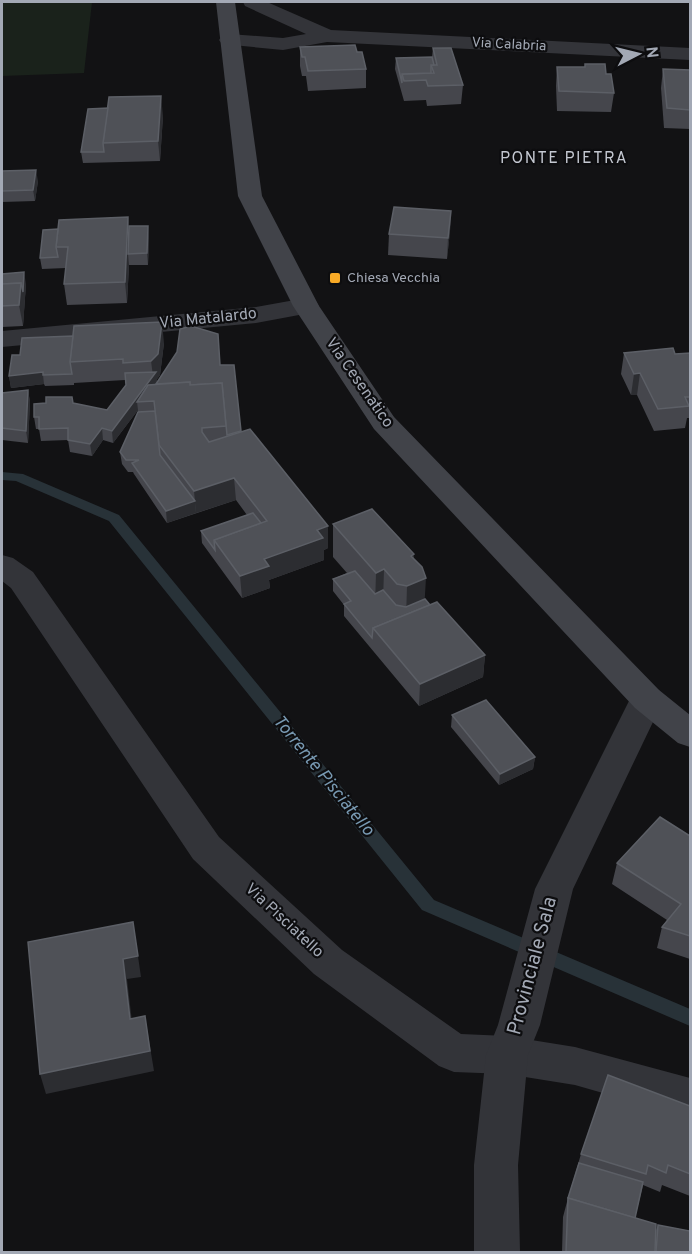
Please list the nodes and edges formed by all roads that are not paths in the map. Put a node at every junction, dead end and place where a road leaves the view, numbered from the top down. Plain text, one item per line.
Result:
1 (225, 2) edge
2 (252, 2) edge
3 (327, 36) junction
4 (229, 40) junction
5 (690, 54) edge
6 (306, 306) junction
7 (2, 339) edge
8 (2, 566) edge
9 (647, 699) junction
10 (690, 734) edge
11 (513, 1040) junction
12 (690, 1098) edge
13 (497, 1252) edge

1 - 4 main road, Via Cesenatico
2 - 3 street, Via Calabria
3 - 4 street, Via Calabria
3 - 5 street, Via Calabria
4 - 6 main road, Via Cesenatico
6 - 7 street, Via Matalardo
6 - 9 main road, Via Cesenatico
8 - 11 street, Via Pisciatello
9 - 10 main road, Via Cesenatico
9 - 11 street, Provinciale Sala
11 - 12 street, Via Pisciatello
11 - 13 street, Provinciale Sala

